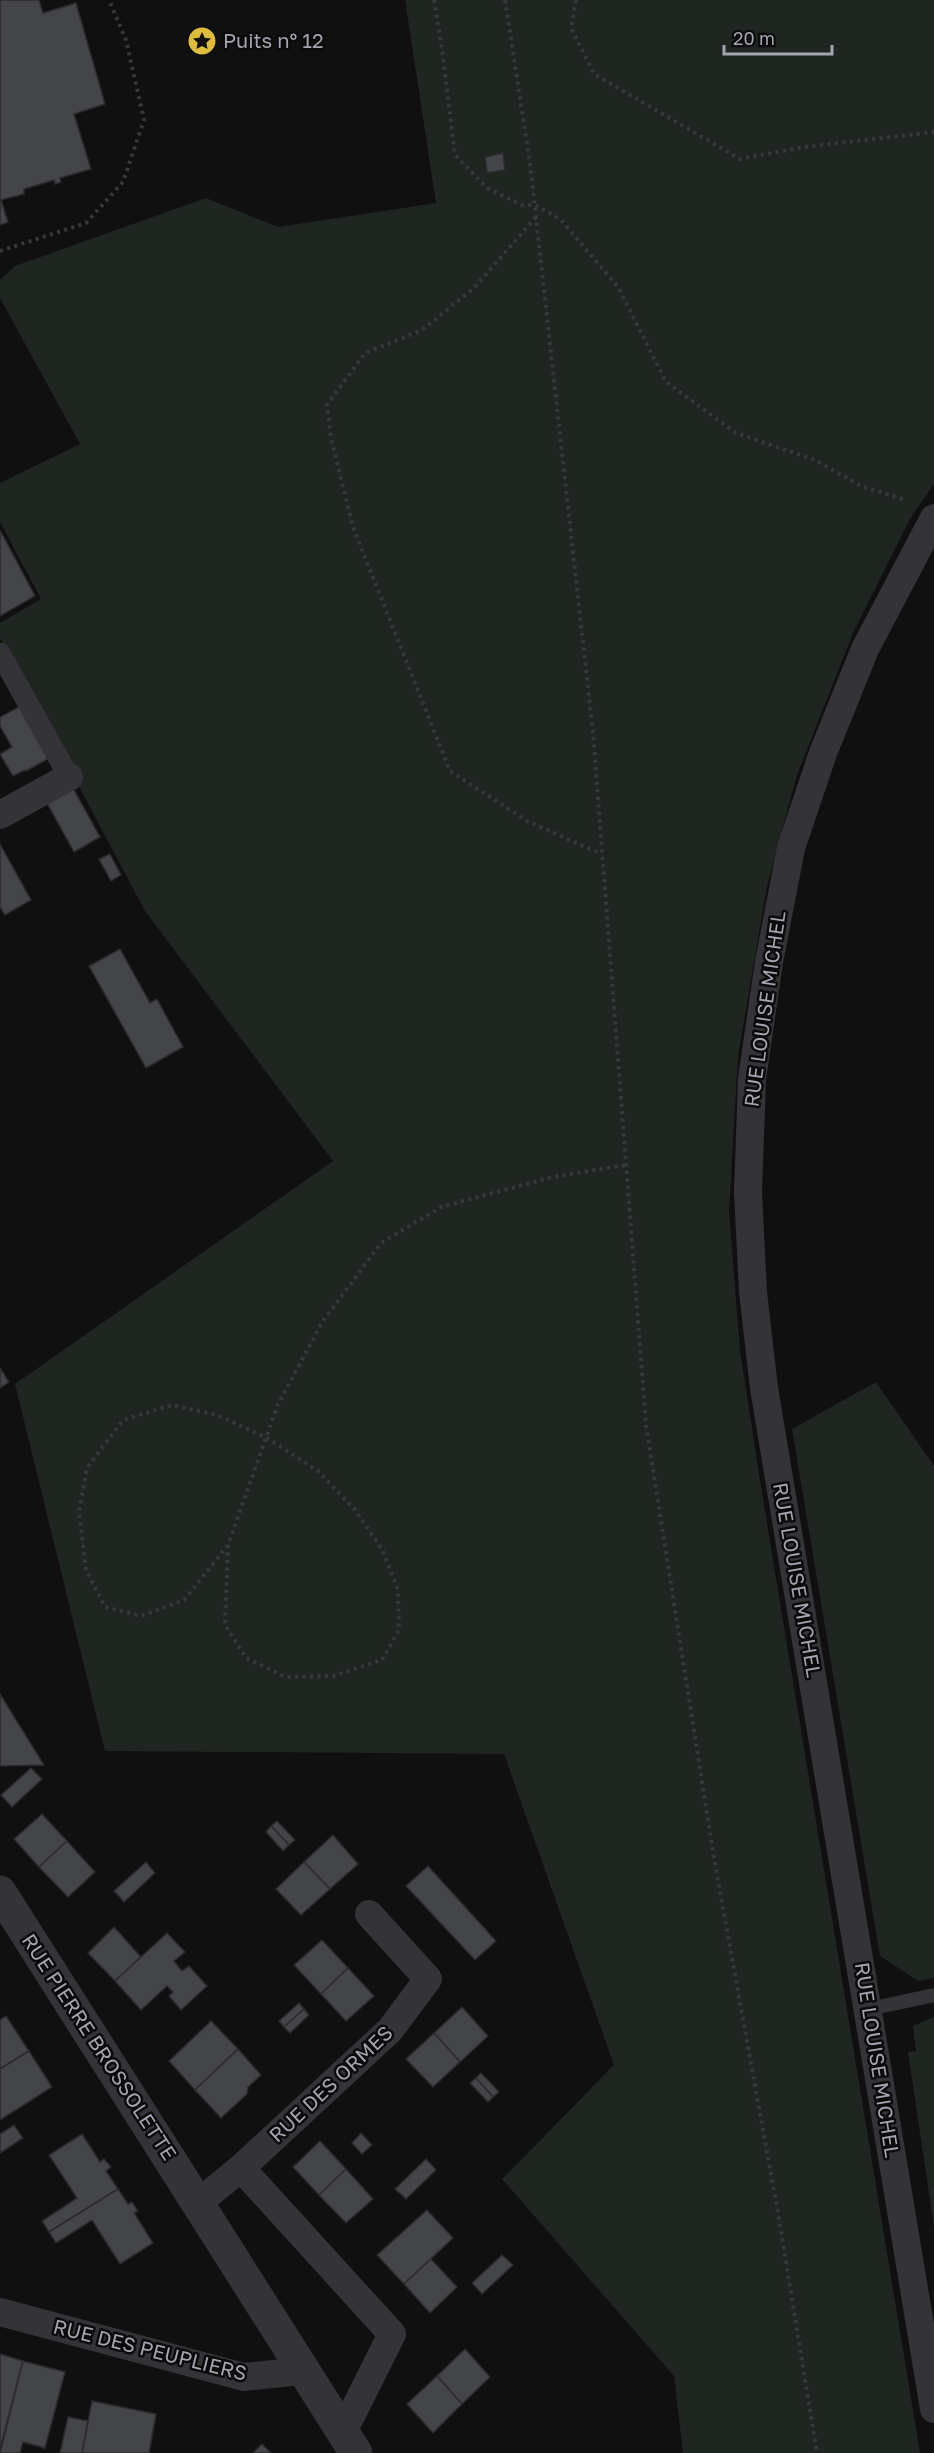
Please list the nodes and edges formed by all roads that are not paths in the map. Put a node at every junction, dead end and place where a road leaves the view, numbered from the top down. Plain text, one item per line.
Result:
1 (924, 510) edge
2 (0, 653) edge
3 (69, 777) joint
4 (0, 815) edge
5 (0, 1892) edge
6 (369, 1914) dead end
7 (934, 1995) edge
8 (869, 2009) junction
9 (240, 2168) junction
10 (198, 2203) junction
11 (0, 2312) edge
12 (302, 2371) junction
13 (934, 2409) edge
14 (350, 2443) edge

1 - 8 street, RUE LOUISE MICHEL
2 - 3 street
3 - 4 street
5 - 10 street, RUE PIERRE BROSSOLETTE
6 - 9 street, RUE DES ORMES
7 - 8 lane
8 - 13 street, RUE LOUISE MICHEL
9 - 10 street
9 - 14 street, RUE PIERRE BROSSOLETTE
10 - 12 street, RUE PIERRE BROSSOLETTE
11 - 12 street, RUE DES PEUPLIERS
12 - 14 street, RUE PIERRE BROSSOLETTE

